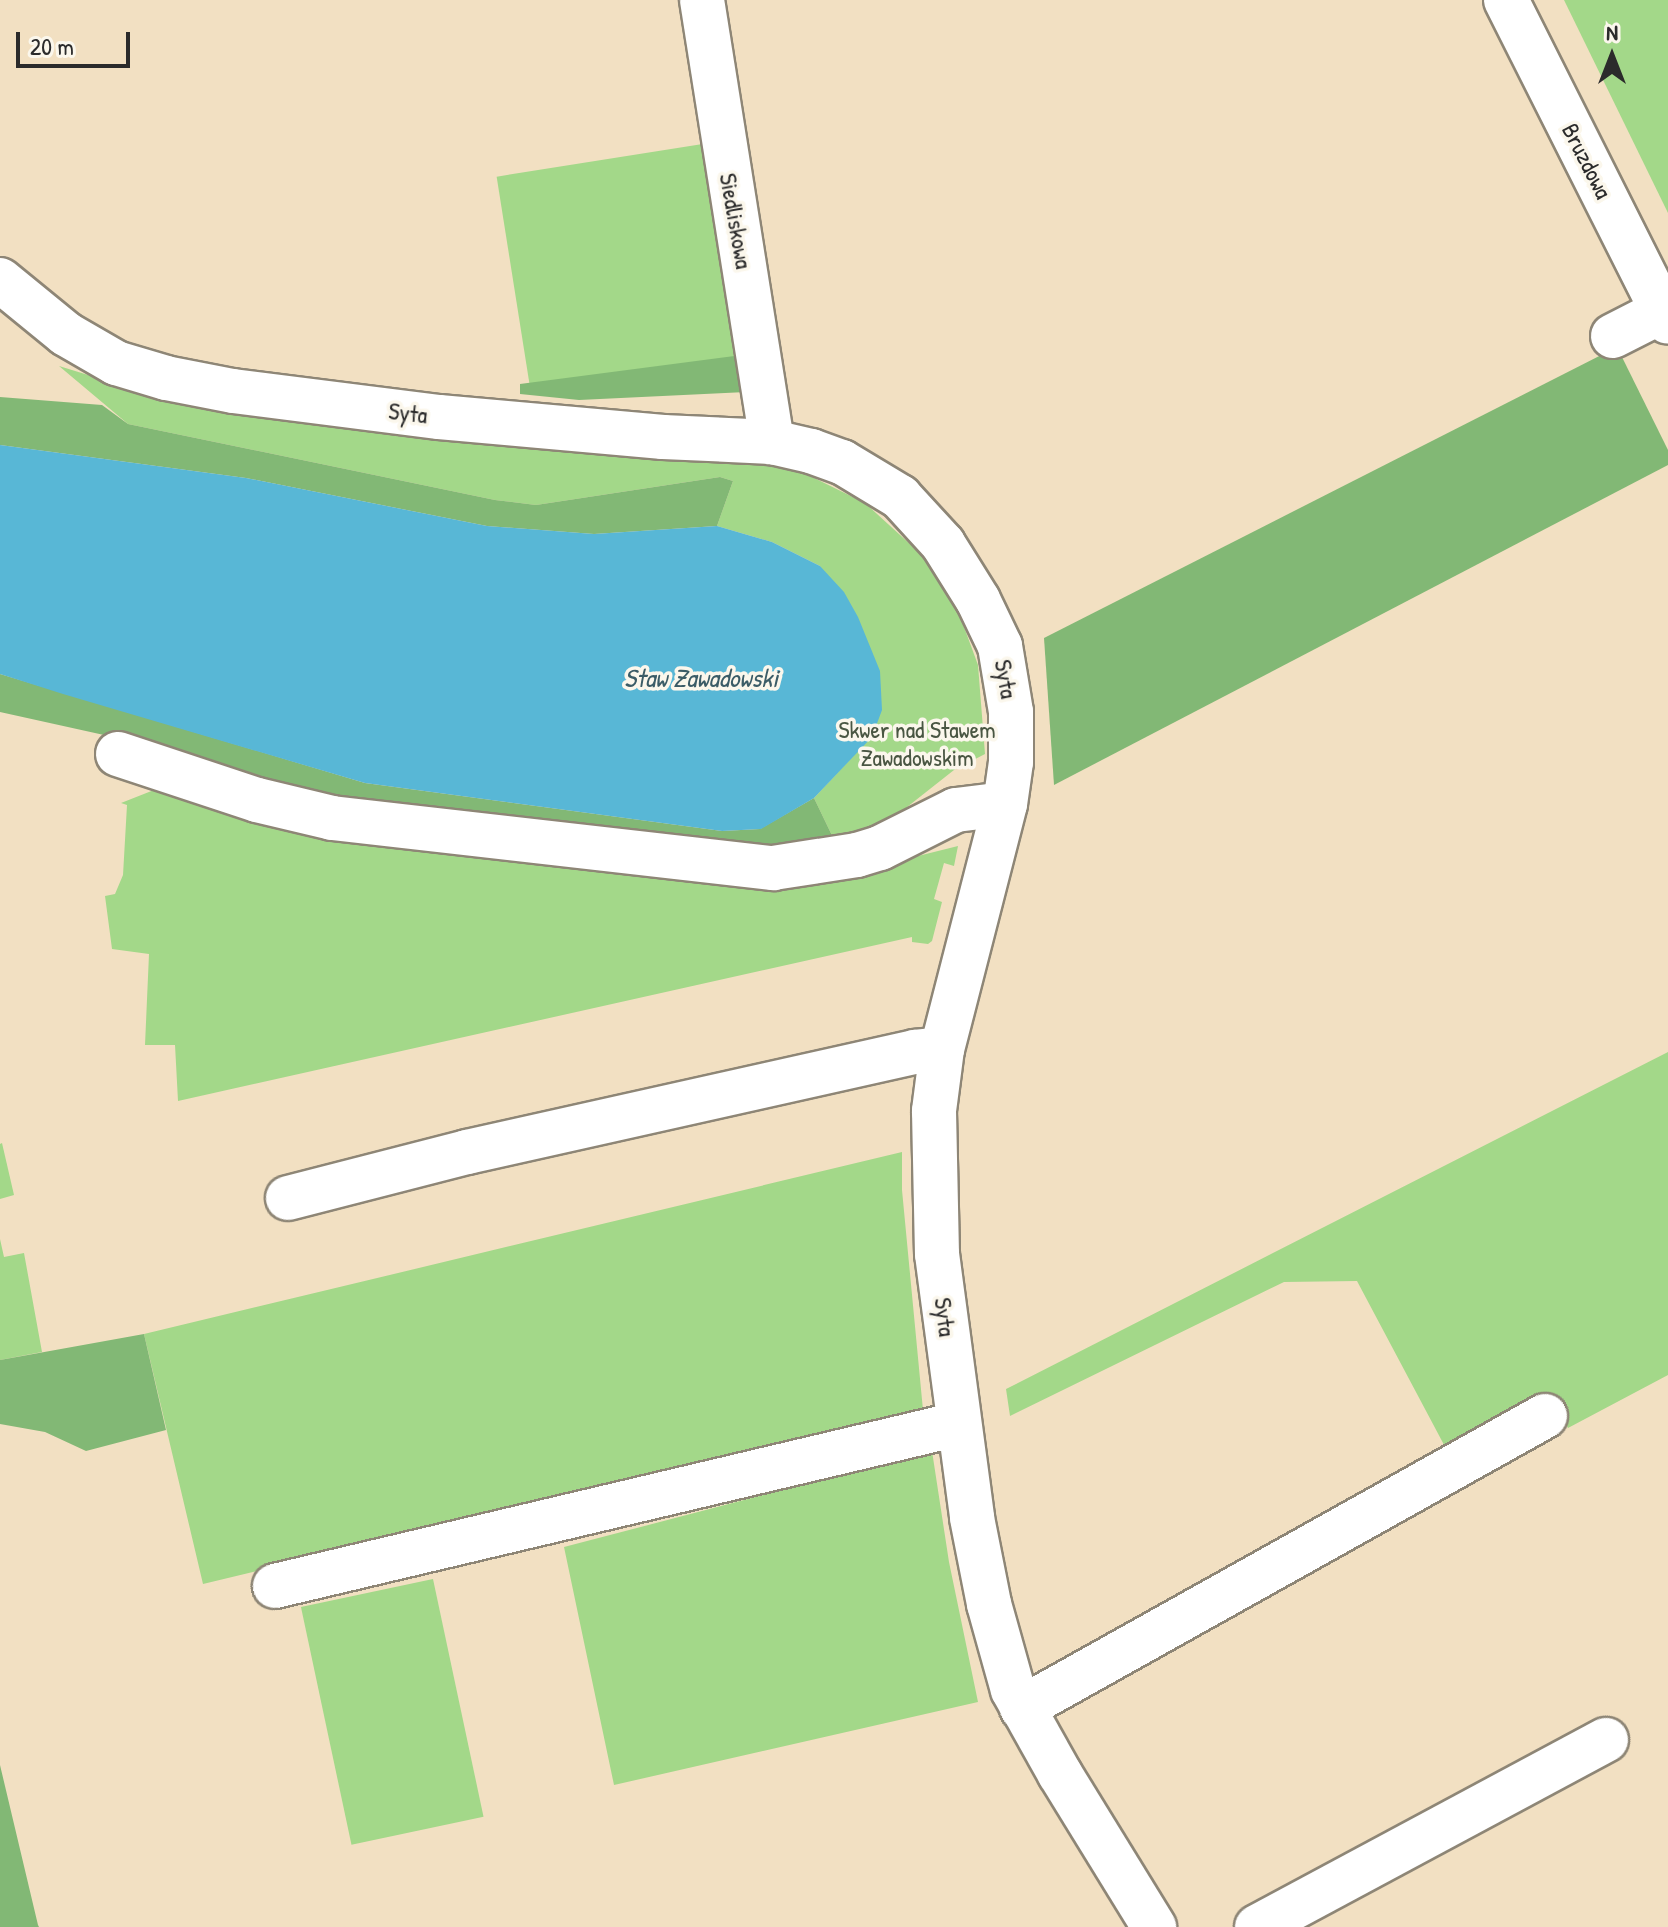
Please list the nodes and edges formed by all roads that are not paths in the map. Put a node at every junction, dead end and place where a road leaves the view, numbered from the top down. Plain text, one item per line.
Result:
1 (702, 0) edge
2 (1506, 0) edge
3 (0, 280) edge
4 (1666, 314) edge
5 (1613, 336) dead end
6 (772, 442) junction
7 (118, 754) dead end
8 (1005, 804) junction
9 (942, 1049) junction
10 (288, 1198) dead end
11 (1545, 1416) dead end
12 (958, 1424) junction
13 (275, 1586) dead end
14 (1022, 1708) junction
15 (1606, 1740) dead end
16 (1154, 1927) edge
17 (1257, 1927) edge

1 - 6 street, Siedliskowa
2 - 4 street, Bruzdowa
3 - 6 street, Syta
4 - 5 street
6 - 8 street, Syta
7 - 8 street
8 - 9 street, Syta
9 - 10 street
9 - 12 street, Syta
11 - 14 street
12 - 13 street
12 - 14 street, Syta
14 - 16 street, Syta
15 - 17 street

